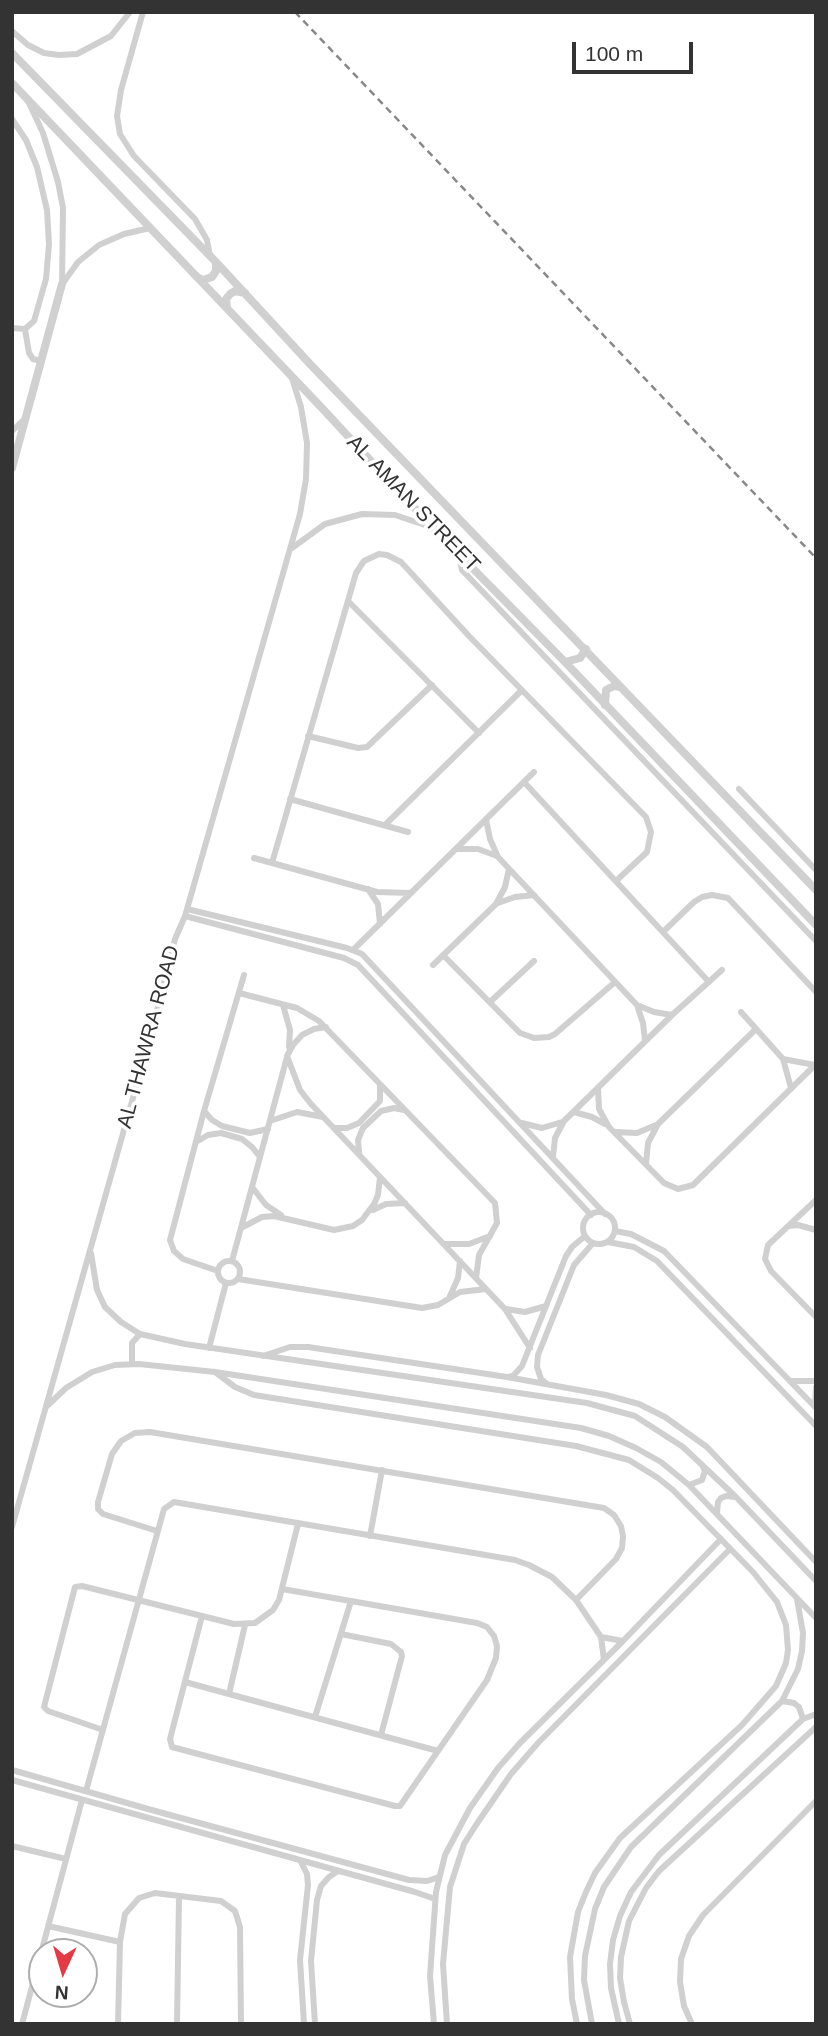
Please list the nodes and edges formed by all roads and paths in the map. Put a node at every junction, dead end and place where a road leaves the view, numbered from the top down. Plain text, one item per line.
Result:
1 (130, 12) edge
2 (144, 12) edge
3 (12, 31) edge
4 (12, 53) edge
5 (12, 83) edge
6 (27, 98) junction
7 (12, 119) edge
8 (150, 228) junction
9 (213, 258) junction
10 (197, 277) junction
11 (62, 284) junction
12 (245, 293) junction
13 (228, 309) junction
14 (12, 328) edge
15 (25, 329) junction
16 (42, 361) junction
17 (290, 373) junction
18 (26, 418) junction
19 (12, 431) edge
20 (12, 468) edge
21 (433, 528) junction
22 (291, 550) junction
23 (457, 551) junction
24 (348, 601) junction
25 (586, 649) junction
26 (565, 662) junction
27 (432, 685) junction
28 (620, 687) junction
29 (522, 690) junction
30 (605, 705) junction
31 (479, 733) junction
32 (308, 736) junction
33 (534, 772) dead end
34 (524, 782) junction
35 (739, 789) dead end
36 (290, 799) junction
37 (486, 819) junction
38 (384, 825) junction
39 (408, 832) dead end
40 (737, 844) junction
41 (456, 849) junction
42 (729, 850) junction
43 (498, 857) junction
44 (254, 858) dead end
45 (272, 863) junction
46 (509, 869) junction
47 (816, 870) edge
48 (816, 876) edge
49 (616, 881) junction
50 (808, 882) junction
51 (367, 888) junction
52 (816, 890) edge
53 (411, 893) junction
54 (534, 895) junction
55 (496, 904) junction
56 (187, 909) junction
57 (185, 916) junction
58 (380, 924) junction
59 (816, 925) edge
60 (663, 932) junction
61 (816, 941) edge
62 (354, 950) junction
63 (443, 955) junction
64 (534, 961) dead end
65 (433, 965) dead end
66 (722, 970) dead end
67 (244, 975) dead end
68 (615, 982) junction
69 (709, 982) junction
70 (816, 992) edge
71 (239, 993) junction
72 (491, 1002) junction
73 (283, 1005) junction
74 (637, 1005) junction
75 (741, 1012) dead end
76 (672, 1015) junction
77 (326, 1027) junction
78 (756, 1029) junction
79 (645, 1041) junction
80 (287, 1056) junction
81 (783, 1059) junction
82 (815, 1065) edge
83 (379, 1084) junction
84 (598, 1088) junction
85 (791, 1088) junction
86 (406, 1110) junction
87 (204, 1111) junction
88 (574, 1112) junction
89 (324, 1117) junction
90 (564, 1121) junction
91 (520, 1122) junction
92 (658, 1124) junction
93 (269, 1125) junction
94 (335, 1128) junction
95 (612, 1129) junction
96 (196, 1142) junction
97 (359, 1154) junction
98 (260, 1157) junction
99 (553, 1157) junction
100 (646, 1164) junction
101 (380, 1176) junction
102 (252, 1186) junction
103 (816, 1200) edge
104 (405, 1203) junction
105 (369, 1213) junction
106 (606, 1214) junction
107 (591, 1215) junction
108 (286, 1217) junction
109 (787, 1227) junction
110 (241, 1228) junction
111 (816, 1230) edge
112 (615, 1231) junction
113 (492, 1235) junction
114 (585, 1236) junction
115 (608, 1242) junction
116 (593, 1243) junction
117 (444, 1244) junction
118 (90, 1248) junction
119 (232, 1261) junction
120 (460, 1261) junction
121 (218, 1271) junction
122 (476, 1278) junction
123 (238, 1279) junction
124 (226, 1283) junction
125 (486, 1289) junction
126 (446, 1301) junction
127 (546, 1307) junction
128 (505, 1309) junction
129 (816, 1317) edge
130 (140, 1334) junction
131 (209, 1348) junction
132 (530, 1348) junction
133 (263, 1356) junction
134 (132, 1363) junction
135 (442, 1369) junction
136 (215, 1373) junction
137 (506, 1377) junction
138 (789, 1381) junction
139 (816, 1381) edge
140 (441, 1382) junction
141 (548, 1384) junction
142 (816, 1387) edge
143 (588, 1392) junction
144 (587, 1403) junction
145 (816, 1408) edge
146 (44, 1409) junction
147 (816, 1426) edge
148 (703, 1466) junction
149 (382, 1470) junction
150 (689, 1485) junction
151 (736, 1497) junction
152 (717, 1513) junction
153 (298, 1524) junction
154 (12, 1527) edge
155 (157, 1531) junction
156 (370, 1536) junction
157 (721, 1539) junction
158 (730, 1549) junction
159 (816, 1562) edge
160 (816, 1581) edge
161 (282, 1589) junction
162 (796, 1598) junction
163 (138, 1600) junction
164 (576, 1600) junction
165 (351, 1601) junction
166 (202, 1616) junction
167 (816, 1618) edge
168 (245, 1625) junction
169 (341, 1634) junction
170 (601, 1637) junction
171 (623, 1641) junction
172 (604, 1660) junction
173 (185, 1682) junction
174 (229, 1694) junction
175 (782, 1701) junction
176 (562, 1702) junction
177 (571, 1711) junction
178 (816, 1714) edge
179 (315, 1717) junction
180 (803, 1718) junction
181 (742, 1725) junction
182 (816, 1727) edge
183 (103, 1730) junction
184 (750, 1732) junction
185 (382, 1735) junction
186 (776, 1744) junction
187 (439, 1751) junction
188 (786, 1754) junction
189 (12, 1770) edge
190 (12, 1780) edge
191 (680, 1780) junction
192 (690, 1790) junction
193 (86, 1791) junction
194 (82, 1800) junction
195 (816, 1801) edge
196 (620, 1838) junction
197 (12, 1846) edge
198 (631, 1847) junction
199 (66, 1859) junction
200 (300, 1860) junction
201 (338, 1871) junction
202 (439, 1877) junction
203 (179, 1897) junction
204 (435, 1899) junction
205 (48, 1926) junction
206 (573, 1936) junction
207 (588, 1938) junction
208 (121, 1942) junction
209 (22, 2024) edge
210 (118, 2024) edge
211 (177, 2024) edge
212 (241, 2024) edge
213 (303, 2024) edge
214 (315, 2024) edge
215 (434, 2024) edge
216 (447, 2024) edge
217 (577, 2024) edge
218 (592, 2024) edge
219 (619, 2024) edge
220 (630, 2024) edge
221 (692, 2024) edge

1 - 3 street
2 - 9 street
4 - 9 street, AL AMAN STREET
5 - 6 street, AL AMAN STREET
6 - 8 street, AL AMAN STREET
6 - 11 street
7 - 15 street
8 - 10 street, AL AMAN STREET
8 - 11 street
9 - 10 street
9 - 12 street, AL AMAN STREET
10 - 13 street, AL AMAN STREET
11 - 16 street
12 - 13 street
12 - 25 street, AL AMAN STREET
13 - 17 street, AL AMAN STREET
14 - 15 street
15 - 16 street
16 - 18 street
17 - 21 street, AL AMAN STREET
17 - 22 street, AL THAWRA ROAD
18 - 19 street
18 - 20 street
21 - 22 street
21 - 23 street, AL AMAN STREET
22 - 56 street, AL THAWRA ROAD
23 - 26 street, AL AMAN STREET
23 - 42 street
24 - 27 street
24 - 29 street
24 - 32 street
25 - 26 street
25 - 28 street, AL AMAN STREET
26 - 30 street, AL AMAN STREET
27 - 31 street
27 - 32 street
28 - 30 street
28 - 50 street, AL AMAN STREET
29 - 31 street
29 - 49 street
30 - 40 street, AL AMAN STREET
31 - 38 street
32 - 36 street
33 - 34 street
34 - 37 street
34 - 49 street
35 - 47 street
36 - 38 street
36 - 45 street
37 - 41 street
37 - 43 street
38 - 39 street
40 - 42 street
40 - 59 street, AL AMAN STREET
41 - 43 street
41 - 53 street
42 - 61 street
43 - 46 street
44 - 45 street
45 - 51 street
46 - 54 street
46 - 55 street
48 - 50 street
49 - 60 street
50 - 52 street, AL AMAN STREET
51 - 53 street
51 - 58 street
53 - 58 street
54 - 55 street
54 - 68 street
55 - 63 street
56 - 57 street, AL THAWRA ROAD
56 - 62 street
57 - 107 street
57 - 118 street, AL THAWRA ROAD
58 - 62 street
60 - 69 street
60 - 70 street
62 - 91 street
63 - 65 street
63 - 72 street
64 - 72 street
66 - 69 street
67 - 71 street
68 - 72 street
68 - 74 street
69 - 76 street
71 - 73 street
71 - 87 street
73 - 77 street
73 - 80 street
74 - 76 street
74 - 79 street
75 - 78 street
76 - 79 street
77 - 80 street
77 - 83 street
78 - 81 street
78 - 92 street
79 - 84 street
80 - 89 street
80 - 93 street
81 - 82 street
81 - 85 street
82 - 85 street
83 - 86 street
83 - 94 street
84 - 88 street
84 - 95 street
85 - 100 street
86 - 97 street
86 - 113 street
87 - 93 street
87 - 96 street
88 - 90 street
88 - 95 street
89 - 93 street
89 - 94 street
90 - 91 street
90 - 99 street
91 - 99 street
92 - 95 street
92 - 100 street
93 - 98 street
94 - 97 street
95 - 100 street
96 - 98 street
96 - 121 street
97 - 101 street
98 - 102 street
99 - 106 street
101 - 104 street
101 - 105 street
102 - 108 street
102 - 110 street
103 - 109 street
104 - 105 street
104 - 117 street
105 - 108 street
106 - 107 street
106 - 112 street
107 - 114 street
108 - 110 street
109 - 111 street
109 - 129 street
110 - 119 street
112 - 115 street
112 - 138 street
113 - 117 street
113 - 122 street
114 - 116 street
114 - 127 street
115 - 116 street
115 - 147 street
116 - 141 street
117 - 120 street
118 - 130 street
118 - 146 street, AL THAWRA ROAD
119 - 121 street
119 - 123 street
120 - 122 street
120 - 126 street
121 - 124 street
122 - 125 street
123 - 124 street
123 - 126 street
124 - 131 street
125 - 126 street
125 - 128 street
127 - 128 street
127 - 132 street
128 - 132 street
130 - 131 street
130 - 134 street
131 - 133 street
132 - 137 street
133 - 135 street
133 - 140 street
134 - 136 street
134 - 146 street
135 - 137 street
135 - 140 street
136 - 150 street
136 - 157 street
137 - 141 street
138 - 139 street
138 - 145 street
140 - 144 street
141 - 143 street
142 - 145 street
143 - 144 street
143 - 159 street
144 - 148 street
146 - 154 street, AL THAWRA ROAD
148 - 150 street
148 - 151 street
149 - 155 street
149 - 156 street
149 - 164 street
150 - 152 street
151 - 152 street
151 - 160 street
152 - 162 street
153 - 155 street
153 - 156 street
153 - 161 street
155 - 163 street
156 - 164 street
157 - 158 street
157 - 171 street
158 - 177 street
158 - 181 street
161 - 165 street
161 - 168 street
162 - 167 street
162 - 175 street
163 - 166 street
163 - 183 street
163 - 183 street
164 - 170 street
165 - 169 street
165 - 187 street
166 - 168 street
166 - 173 street
168 - 174 street
169 - 179 street
169 - 185 street
170 - 171 street
170 - 172 street
171 - 172 street
172 - 176 street
173 - 174 street
173 - 187 street
174 - 179 street
175 - 180 street
175 - 184 street
176 - 177 street
176 - 202 street
177 - 216 street
178 - 180 street
179 - 185 street
180 - 186 street
181 - 184 street
181 - 191 street
182 - 188 street
183 - 193 street
184 - 192 street
185 - 187 street
186 - 188 street
186 - 219 street
188 - 220 street
189 - 193 street
190 - 194 street
191 - 192 street
191 - 196 street
192 - 198 street
193 - 202 street
194 - 199 street
194 - 200 street
195 - 221 street
196 - 198 street
196 - 206 street
197 - 199 street
198 - 207 street
199 - 205 street
200 - 201 street
200 - 213 street
201 - 204 street
201 - 214 street
202 - 204 street
203 - 208 street
203 - 211 street
203 - 212 street
204 - 215 street
205 - 208 street
205 - 209 street
206 - 207 street
206 - 217 street
207 - 218 street
208 - 210 street

